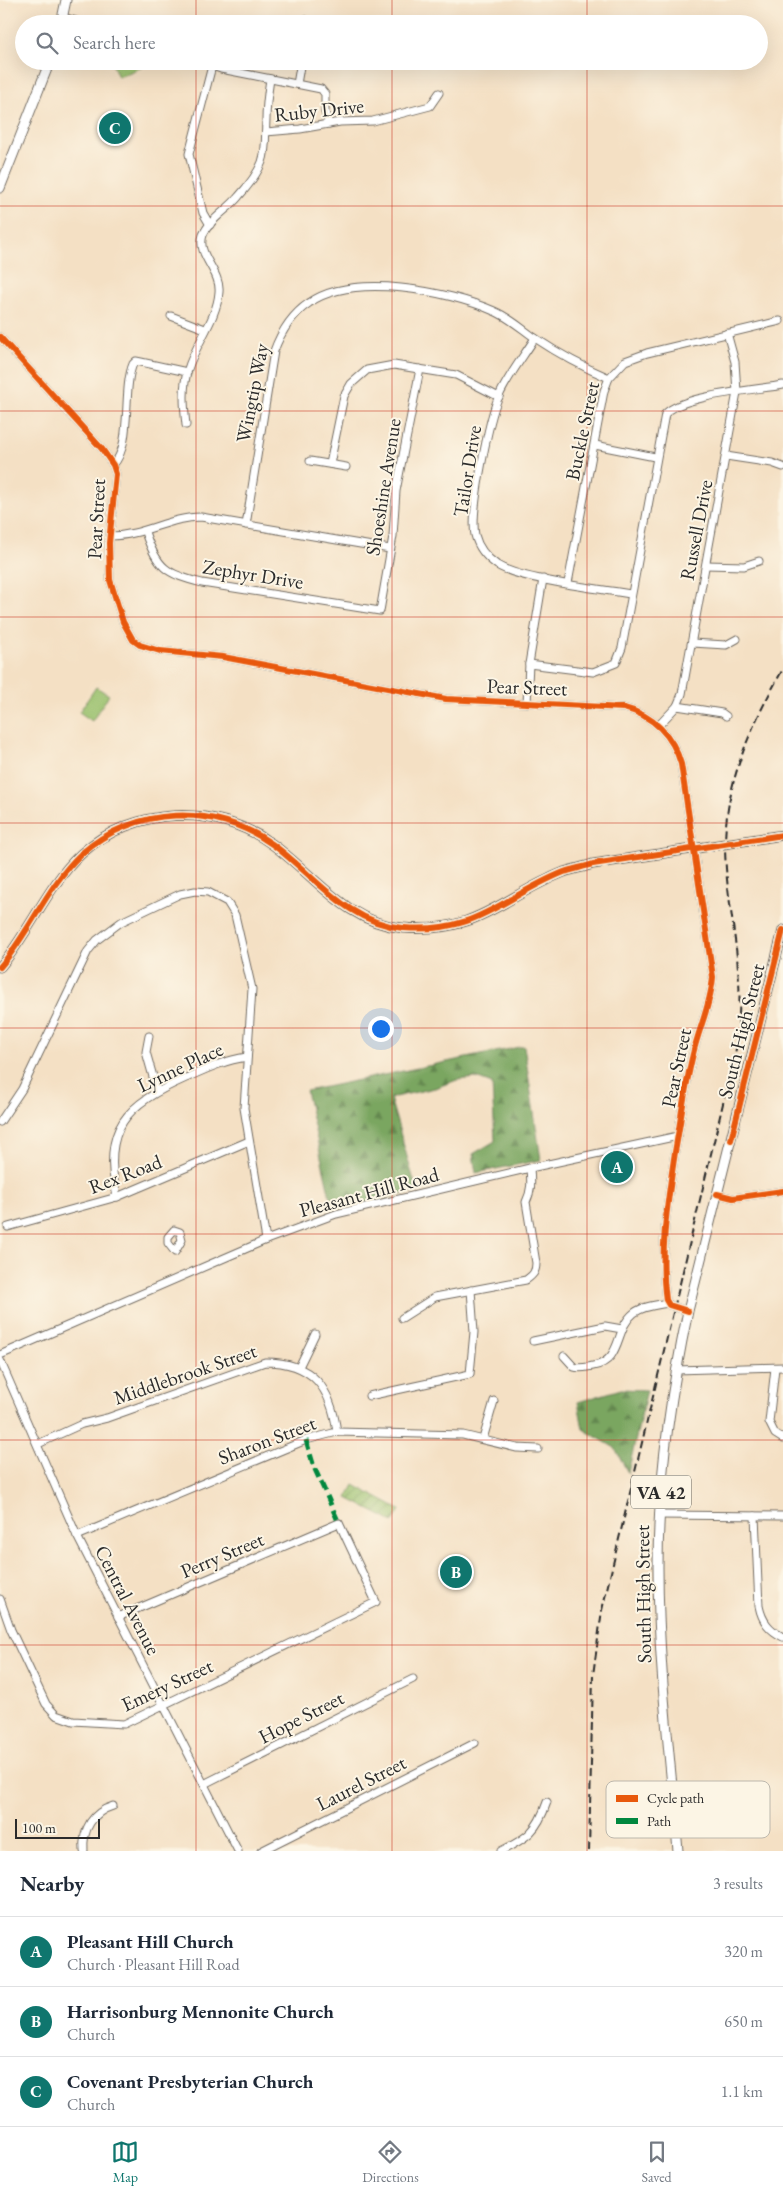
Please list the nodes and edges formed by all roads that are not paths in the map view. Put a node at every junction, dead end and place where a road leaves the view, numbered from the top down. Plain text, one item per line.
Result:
1 (66, 0) edge
2 (63, 15) edge
3 (46, 70) edge
4 (211, 70) edge
5 (231, 70) edge
6 (299, 70) edge
7 (270, 78) junction
8 (297, 84) junction
9 (439, 93) dead end
10 (329, 124) junction
11 (266, 132) junction
12 (0, 188) edge
13 (210, 225) junction
14 (171, 316) dead end
15 (780, 321) dead end
16 (205, 329) junction
17 (727, 333) junction
18 (0, 337) edge
19 (535, 338) junction
20 (420, 369) junction
21 (187, 372) junction
22 (609, 378) junction
23 (783, 385) edge
24 (737, 392) junction
25 (499, 397) junction
26 (186, 425) dead end
27 (594, 445) junction
28 (726, 456) junction
29 (655, 457) junction
30 (310, 461) dead end
31 (330, 464) junction
32 (113, 465) junction
33 (346, 467) dead end
34 (783, 467) edge
35 (246, 525) junction
36 (145, 532) junction
37 (110, 536) junction
38 (390, 549) junction
39 (759, 561) dead end
40 (706, 565) junction
41 (544, 579) junction
42 (568, 583) junction
43 (631, 594) junction
44 (380, 611) joint
45 (737, 639) dead end
46 (692, 643) junction
47 (529, 664) junction
48 (527, 703) junction
49 (677, 706) junction
50 (726, 716) dead end
51 (659, 725) junction
52 (783, 835) edge
53 (694, 848) junction
54 (783, 930) edge
55 (0, 968) edge
56 (149, 1036) dead end
57 (247, 1057) junction
58 (157, 1091) junction
59 (0, 1122) edge
60 (678, 1136) junction
61 (249, 1141) junction
62 (530, 1168) junction
63 (783, 1191) edge
64 (717, 1194) junction
65 (117, 1198) junction
66 (8, 1227) dead end
67 (266, 1240) junction
68 (471, 1290) junction
69 (668, 1303) junction
70 (688, 1312) junction
71 (402, 1318) dead end
72 (622, 1330) junction
73 (315, 1334) dead end
74 (533, 1341) dead end
75 (0, 1356) edge
76 (564, 1356) dead end
77 (0, 1360) edge
78 (299, 1367) junction
79 (779, 1368) edge
80 (676, 1370) junction
81 (369, 1396) dead end
82 (494, 1401) dead end
83 (337, 1432) junction
84 (483, 1439) junction
85 (783, 1439) edge
86 (38, 1444) junction
87 (538, 1449) dead end
88 (659, 1515) junction
89 (755, 1516) junction
90 (783, 1516) edge
91 (77, 1536) junction
92 (0, 1600) edge
93 (376, 1602) joint
94 (118, 1617) junction
95 (783, 1637) edge
96 (412, 1679) dead end
97 (164, 1706) junction
98 (475, 1743) dead end
99 (672, 1781) edge
100 (204, 1784) junction
101 (546, 1802) dead end
102 (114, 1806) dead end
103 (677, 1838) edge
104 (84, 1851) edge
105 (238, 1851) edge
106 (261, 1851) edge
107 (501, 1851) edge
108 (678, 1851) edge

1 - 2 main road
3 - 12 main road
4 - 13 street
5 - 7 street
6 - 8 street
7 - 8 street
7 - 11 street
8 - 10 street
9 - 10 street, Ruby Drive
10 - 11 street, Ruby Drive
11 - 13 street, Ruby Drive
13 - 16 street
14 - 16 street
15 - 17 street, Buckle Street
16 - 21 street
17 - 22 street, Buckle Street
17 - 24 street, Russell Drive
18 - 32 street, Pear Street
19 - 22 street, Wingtip Way
19 - 25 street, Tailor Drive
19 - 35 street, Wingtip Way
20 - 25 street
20 - 31 street
20 - 38 street, Shoeshine Avenue
21 - 26 street
21 - 32 street
22 - 27 street, Buckle Street
23 - 24 street
24 - 28 street, Russell Drive
24 - 29 street
25 - 41 street, Tailor Drive
27 - 29 street
27 - 42 street, Buckle Street
28 - 34 street
28 - 40 street, Russell Drive
29 - 43 street
30 - 31 street
31 - 33 street
32 - 37 street, Pear Street
35 - 36 street
35 - 38 street
36 - 37 street
36 - 44 street, Zephyr Drive
37 - 48 street, Pear Street
38 - 44 street, Shoeshine Avenue
39 - 40 street
40 - 46 street, Russell Drive
41 - 42 street, Tailor Drive
41 - 47 street
42 - 43 street, Tailor Drive
43 - 47 street
45 - 46 street
46 - 49 street, Russell Drive
47 - 48 street
48 - 51 street, Pear Street
49 - 50 street
49 - 51 street, Russell Drive
51 - 53 street, Pear Street
52 - 53 main road
53 - 55 main road
53 - 60 street, Pear Street
54 - 64 main road, South High Street / VA 42
56 - 58 street
57 - 58 street, Lynne Place
57 - 59 street
57 - 61 street
58 - 65 street, Lynne Place
60 - 62 street, Pleasant Hill Road
60 - 69 street, Pear Street
61 - 65 street, Rex Road
61 - 67 street
62 - 67 street, Pleasant Hill Road
62 - 68 street
63 - 64 street
64 - 70 main road, South High Street / VA 42
65 - 66 street, Rex Road
67 - 75 street, Pleasant Hill Road
68 - 71 street
68 - 81 street
69 - 70 street
69 - 72 street
70 - 80 main road, South High Street / VA 42
72 - 74 street
72 - 76 street
73 - 78 street
77 - 86 street, Central Avenue
78 - 83 street
78 - 86 street, Middlebrook Street
79 - 80 street
79 - 85 street
80 - 88 main road, South High Street / VA 42
82 - 84 street
83 - 84 street, Sharon Street
83 - 91 street, Sharon Street
84 - 87 street, Sharon Street
86 - 91 street, Central Avenue
88 - 89 street
88 - 99 main road, South High Street / VA 42
89 - 90 street
89 - 95 street
91 - 94 street, Central Avenue
92 - 97 street, Emery Street
93 - 94 street, Perry Street
93 - 97 street, Emery Street
94 - 97 street, Central Avenue
96 - 100 street, Hope Street
97 - 100 street, Central Avenue
98 - 106 street, Laurel Street
100 - 105 street, Central Avenue
101 - 107 street
102 - 104 street
103 - 108 main road, South High Street / VA 42

